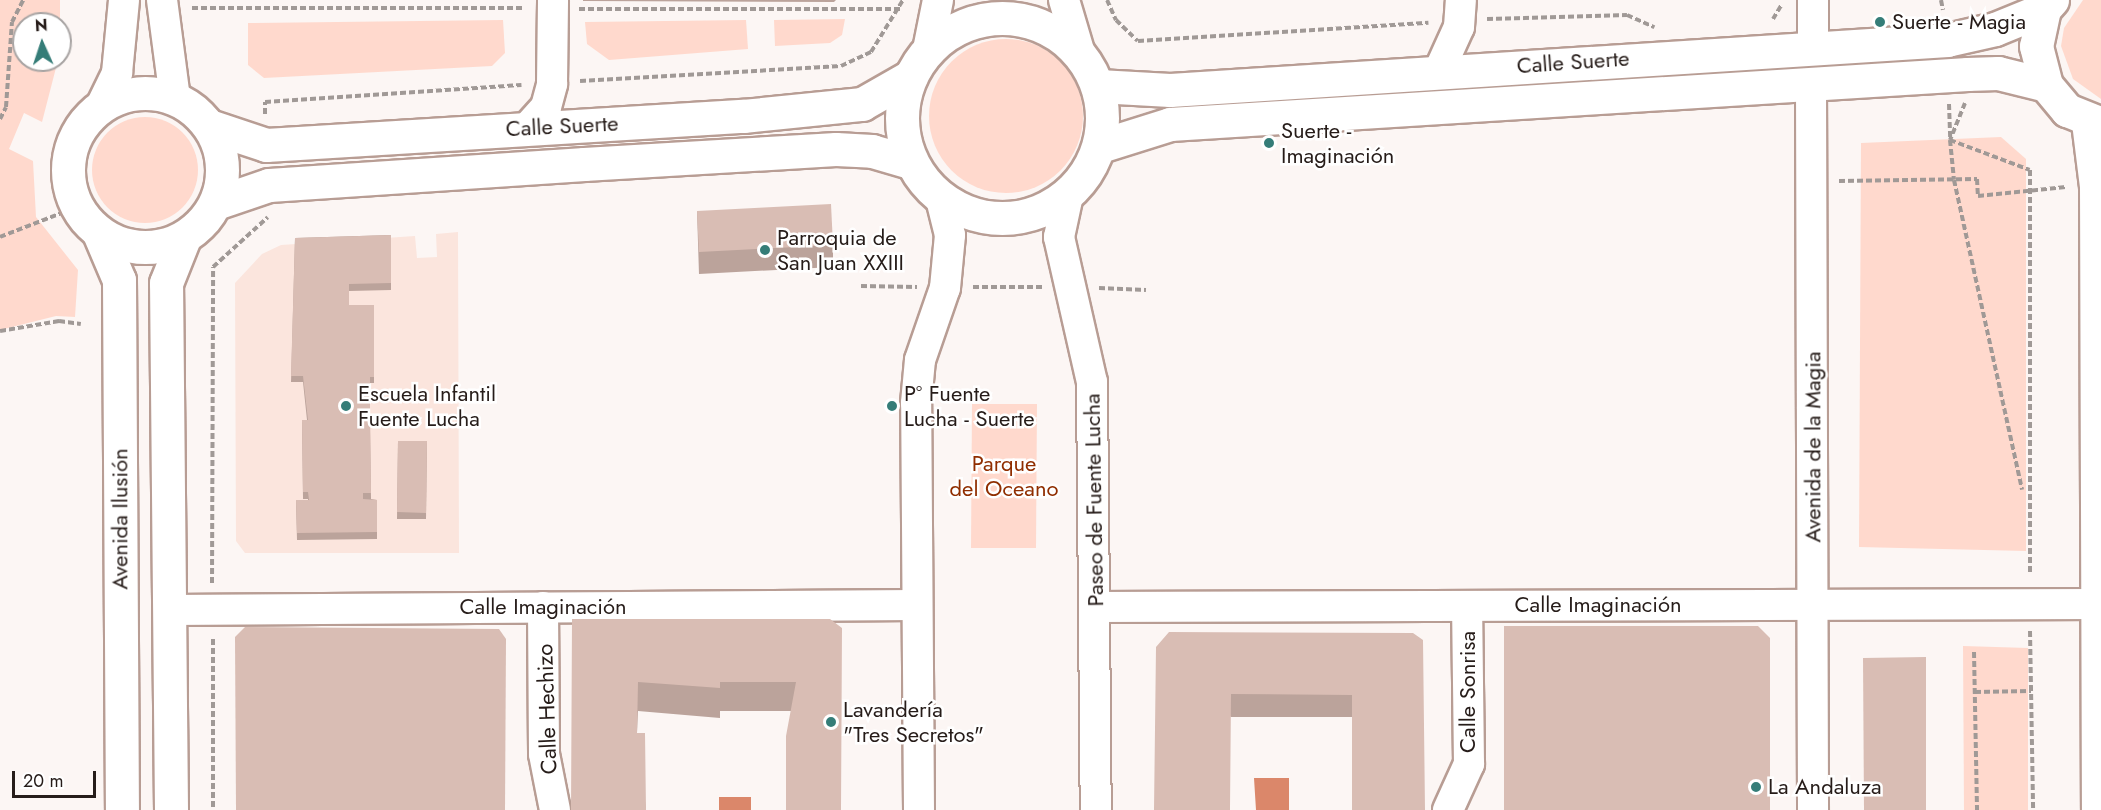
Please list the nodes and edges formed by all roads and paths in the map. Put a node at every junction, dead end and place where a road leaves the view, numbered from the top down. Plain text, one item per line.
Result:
1 (23, 0) edge
2 (124, 0) edge
3 (162, 0) edge
4 (553, 0) edge
5 (903, 0) edge
6 (938, 0) edge
7 (1065, 0) edge
8 (1461, 0) edge
9 (1813, 0) edge
10 (1941, 0) edge
11 (2048, 5) edge
12 (1947, 40) junction
13 (1813, 46) junction
14 (1080, 54) junction
15 (920, 63) junction
16 (1439, 71) junction
17 (552, 84) junction
18 (1811, 85) junction
19 (2046, 85) junction
20 (1098, 86) junction
21 (1958, 86) junction
22 (175, 99) junction
23 (101, 106) junction
24 (0, 119) edge
25 (2094, 123) edge
26 (209, 126) junction
27 (527, 128) junction
28 (1950, 140) junction
29 (266, 145) junction
30 (1100, 146) junction
31 (910, 162) junction
32 (1954, 180) junction
33 (1811, 182) junction
34 (269, 185) junction
35 (2079, 186) dead end
36 (2031, 194) junction
37 (1068, 195) junction
38 (941, 198) junction
39 (216, 203) junction
40 (77, 207) junction
41 (99, 233) junction
42 (2, 236) edge
43 (184, 238) junction
44 (861, 286) dead end
45 (1067, 286) junction
46 (945, 288) junction
47 (1146, 290) dead end
48 (81, 324) dead end
49 (0, 331) edge
50 (2022, 490) dead end
51 (2030, 604) junction
52 (2100, 604) edge
53 (916, 605) junction
54 (1813, 605) junction
55 (1467, 606) junction
56 (543, 607) junction
57 (1096, 607) junction
58 (170, 610) junction
59 (213, 610) junction
60 (1974, 652) dead end
61 (1975, 692) junction
62 (2031, 692) junction
63 (122, 810) edge
64 (171, 810) edge
65 (213, 810) edge
66 (555, 810) edge
67 (919, 810) edge
68 (1096, 810) edge
69 (1449, 810) edge
70 (1813, 810) edge
71 (1977, 810) edge
72 (2033, 810) edge
73 (2098, 810) edge

1 - 24 path
2 - 23 street
3 - 22 street
4 - 17 street
5 - 17 path
6 - 15 street
7 - 14 street
8 - 16 street
9 - 13 street
10 - 12 path
11 - 12 main road, Calle Suerte
11 - 19 main road
12 - 13 main road, Calle Suerte
13 - 16 main road, Calle Suerte
14 - 15 main road
14 - 20 main road
15 - 27 main road, Calle Suerte
15 - 31 main road
16 - 20 main road, Calle Suerte
17 - 27 street
17 - 29 path
18 - 21 main road, Calle Suerte
18 - 30 main road, Calle Suerte
18 - 33 street, Avenida de la Magia
19 - 21 main road, Calle Suerte
19 - 25 main road
20 - 30 main road
21 - 28 path
21 - 28 path
22 - 23 main road
22 - 26 main road
23 - 40 main road
25 - 52 main road
26 - 29 main road, Calle Suerte
26 - 39 main road
27 - 29 main road, Calle Suerte
28 - 32 path
28 - 36 path
30 - 37 main road
31 - 34 main road, Calle Suerte
31 - 38 main road
32 - 33 path
32 - 36 path
32 - 50 path
33 - 54 street, Avenida de la Magia
34 - 39 main road, Calle Suerte
34 - 59 path
35 - 36 path
36 - 51 path
37 - 38 main road
37 - 45 street, Paseo de Fuente Lucha
38 - 46 street
39 - 43 main road
40 - 41 main road
40 - 42 path
41 - 43 main road
41 - 63 main road, Avenida Ilusión
43 - 58 main road
44 - 46 path
45 - 46 path
45 - 47 path
45 - 57 street, Paseo de Fuente Lucha
46 - 53 street
48 - 49 path
51 - 52 street, Calle Imaginación
51 - 54 street, Calle Imaginación
51 - 62 path
52 - 73 main road
53 - 56 street, Calle Imaginación
53 - 67 street
54 - 55 street, Calle Imaginación
54 - 70 street, Avenida de la Magia
55 - 57 street, Calle Imaginación
55 - 69 street, Calle Sonrisa
56 - 59 street, Calle Imaginación
56 - 66 street, Calle Hechizo
57 - 68 street, Paseo de Fuente Lucha
58 - 59 street, Calle Imaginación
58 - 64 main road
59 - 65 path
60 - 61 path
61 - 62 path
61 - 71 path
62 - 72 path

